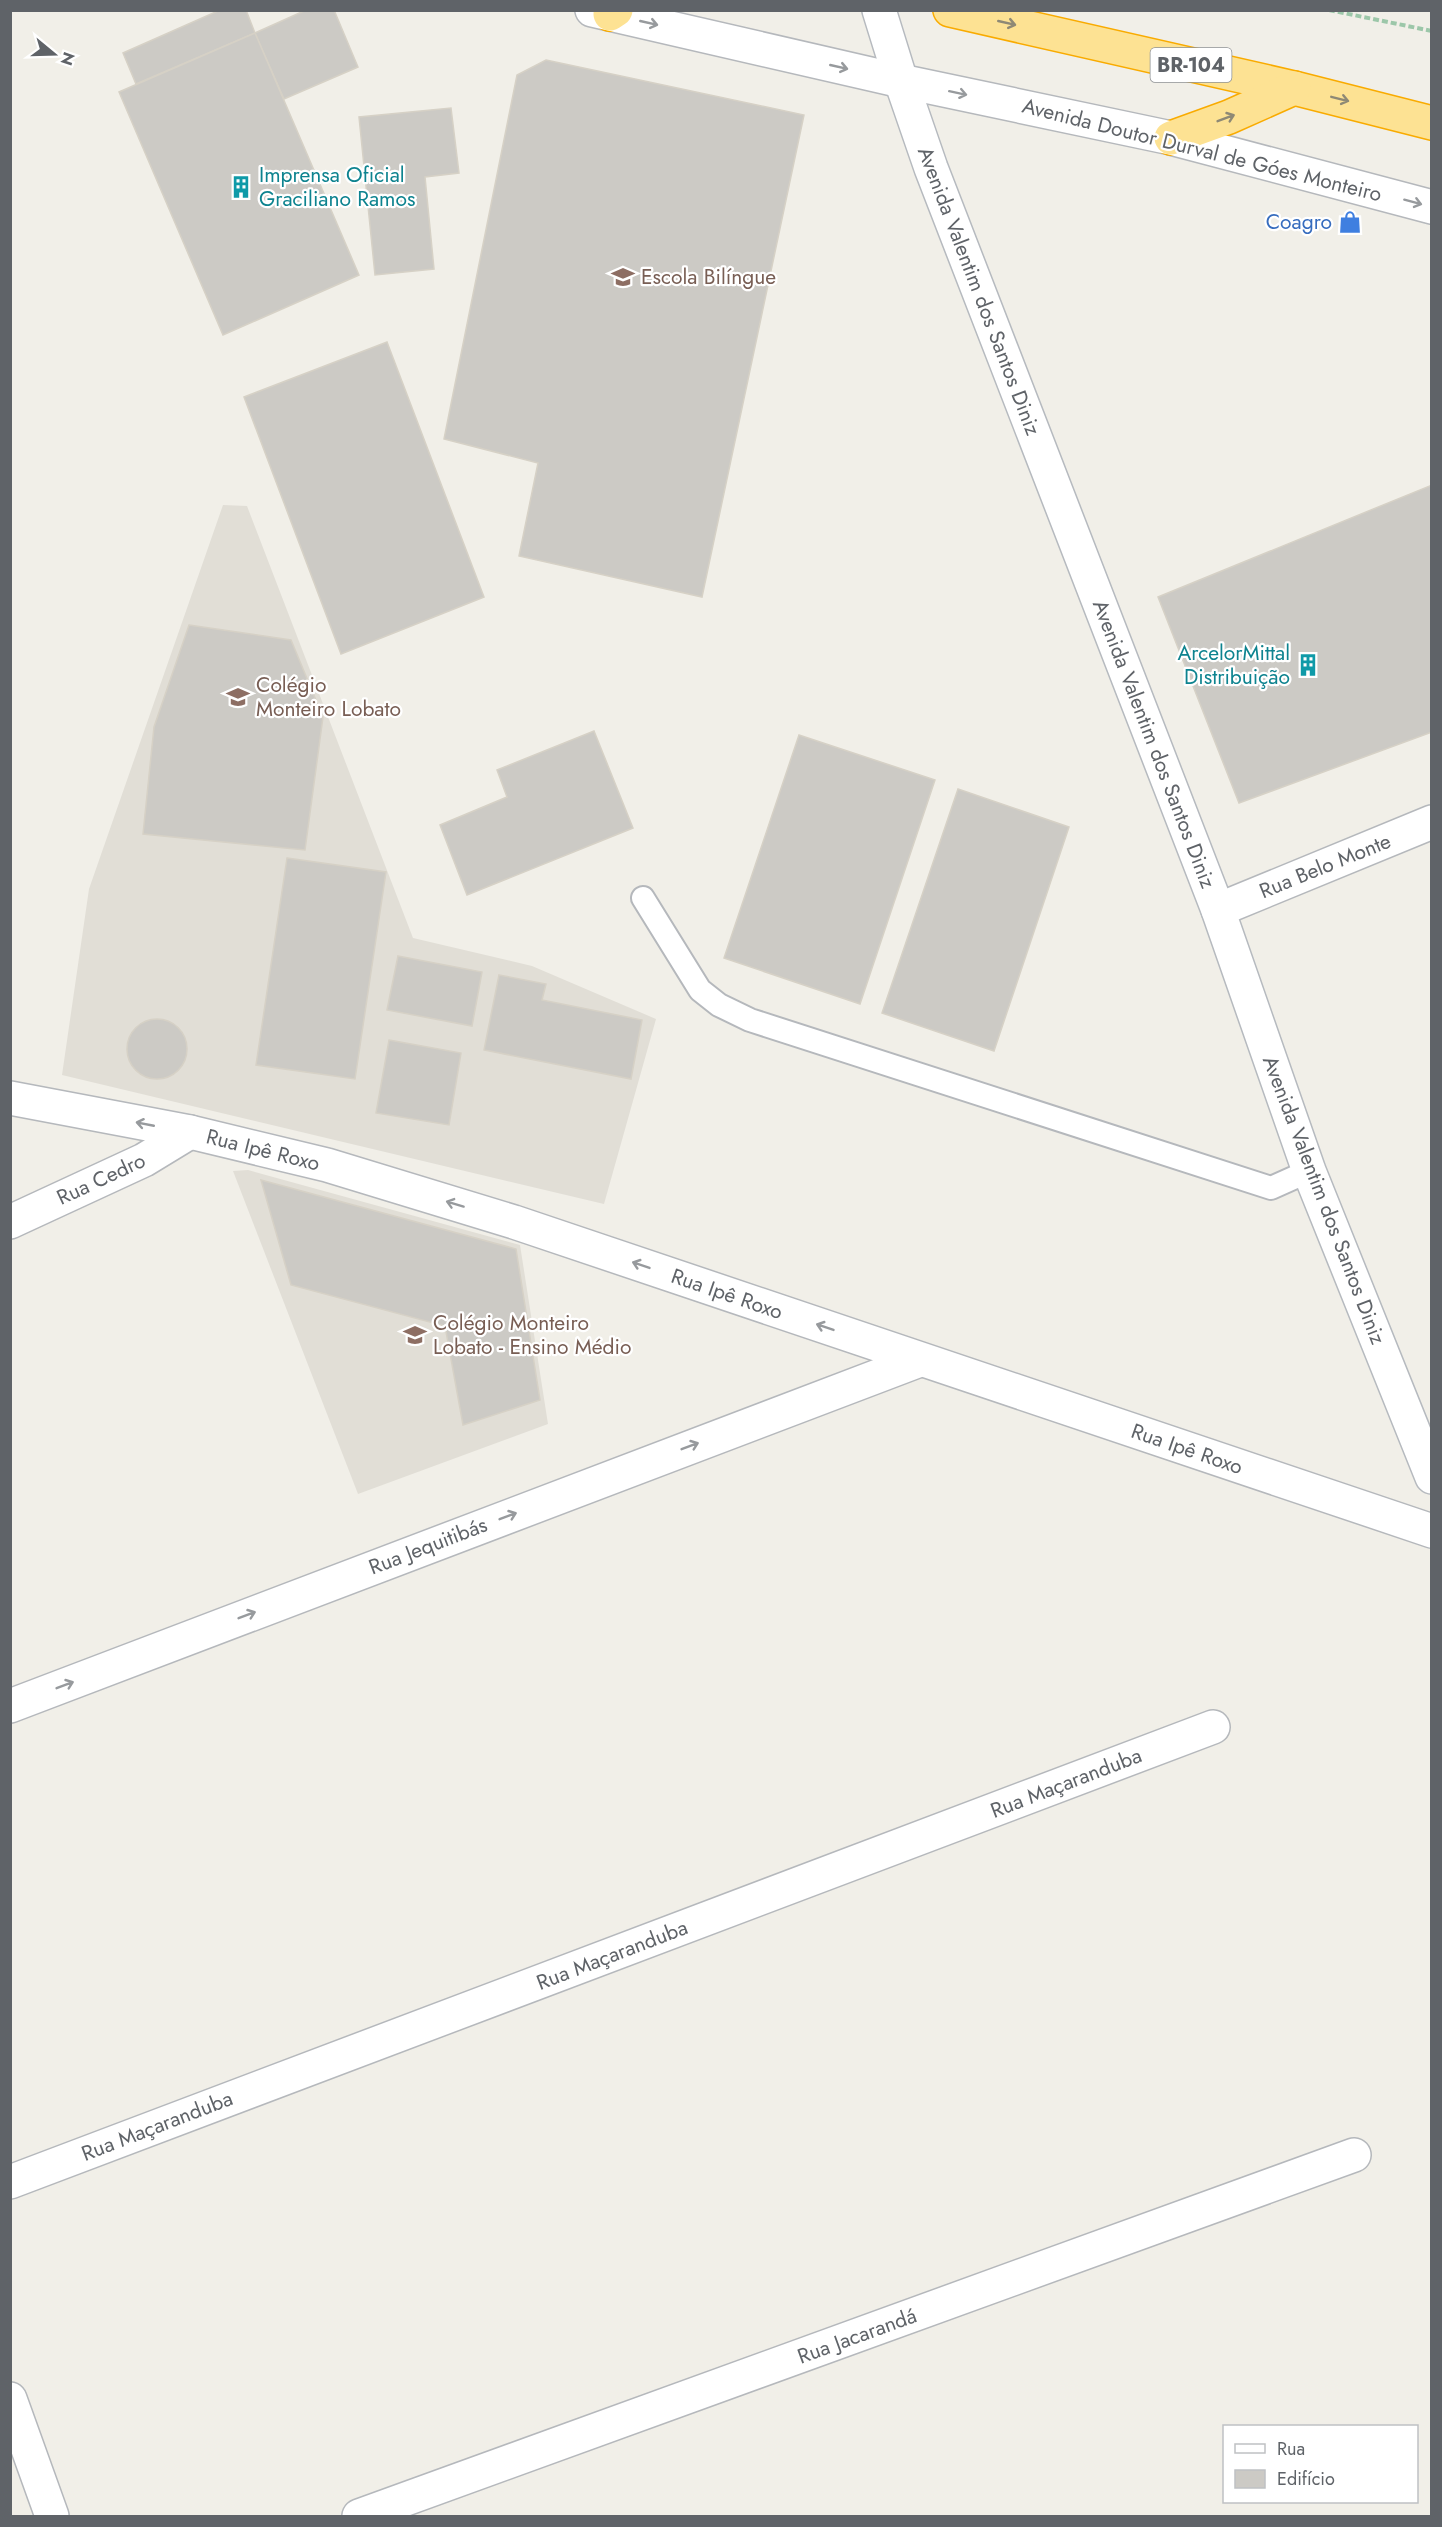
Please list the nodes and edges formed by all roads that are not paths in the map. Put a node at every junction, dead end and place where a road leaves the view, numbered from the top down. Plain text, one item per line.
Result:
1 (879, 10) edge
2 (950, 10) edge
3 (606, 12) edge
4 (901, 81) junction
5 (1294, 88) junction
6 (1431, 123) edge
7 (1171, 138) junction
8 (1431, 207) edge
9 (1431, 822) edge
10 (643, 898) dead end
11 (1218, 910) junction
12 (10, 1098) edge
13 (190, 1132) junction
14 (1309, 1171) junction
15 (10, 1222) edge
16 (859, 1338) junction
17 (920, 1360) junction
18 (846, 1387) junction
19 (1431, 1477) edge
20 (1431, 1531) edge
21 (10, 1706) edge
22 (1213, 1727) dead end
23 (1354, 2155) dead end
24 (10, 2182) edge
25 (10, 2399) edge
26 (52, 2517) edge
27 (360, 2517) edge

1 - 4 street, Avenida Valentim dos Santos Diniz
2 -> 5 highway, BR-104
3 -> 4 street, Avenida Doutor Durval de Góes Monteiro
4 -> 7 street, Avenida Doutor Durval de Góes Monteiro
4 - 11 street, Avenida Valentim dos Santos Diniz
5 -> 6 highway, BR-104
7 -> 5 highway
7 -> 8 street, Avenida Doutor Durval de Góes Monteiro
9 - 11 street, Rua Belo Monte
10 - 14 lane
11 - 14 street, Avenida Valentim dos Santos Diniz
13 -> 12 street, Rua Ipê Roxo
13 - 15 street, Rua Cedro
16 -> 13 street, Rua Ipê Roxo
14 - 19 street, Avenida Valentim dos Santos Diniz
16 - 17 street, Rua Ipê Roxo
16 - 18 street
17 - 18 street, Rua Jequitibás
17 - 20 street, Rua Ipê Roxo
21 -> 18 street, Rua Jequitibás
22 - 24 street, Rua Maçaranduba
23 - 27 street, Rua Jacarandá
25 - 26 street

